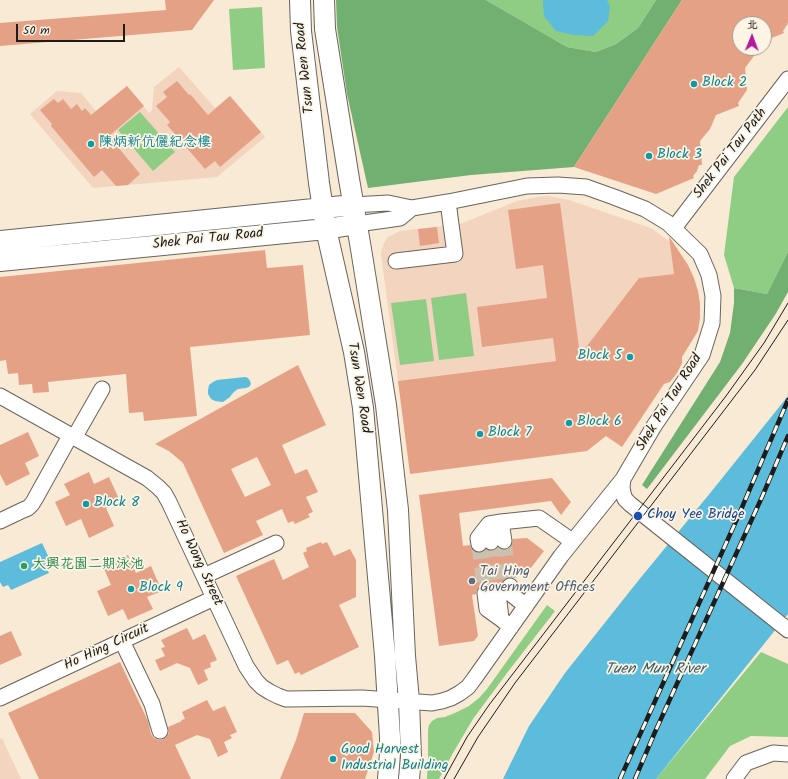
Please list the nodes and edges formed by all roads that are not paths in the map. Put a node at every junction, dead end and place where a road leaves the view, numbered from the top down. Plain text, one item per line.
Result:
1 (300, 0) edge
2 (324, 0) edge
3 (788, 79) edge
4 (448, 202) junction
5 (323, 209) junction
6 (355, 215) junction
7 (326, 228) junction
8 (674, 228) junction
9 (0, 241) edge
10 (0, 261) edge
11 (396, 261) dead end
12 (102, 389) dead end
13 (0, 396) edge
14 (72, 437) junction
15 (623, 480) junction
16 (0, 521) edge
17 (572, 541) junction
18 (491, 542) tunnel mouth
19 (276, 543) dead end
20 (204, 576) junction
21 (214, 598) junction
22 (526, 606) junction
23 (506, 623) junction
24 (788, 630) edge
25 (122, 641) junction
26 (0, 698) edge
27 (387, 700) junction
28 (409, 701) junction
29 (160, 731) dead end
30 (788, 754) edge
31 (388, 779) edge
32 (409, 779) edge
33 (734, 779) edge

1 - 5 main road, Tsun Wen Road
2 - 6 main road, Tsun Wen Road
3 - 8 street, Shek Pai Tau Path
4 - 6 street, Shek Pai Tau Road
4 - 8 street, Shek Pai Tau Road
4 - 11 street
5 - 6 main road, Shek Pai Tau Road
5 - 7 main road, Tsun Wen Road
5 - 9 main road, Shek Pai Tau Road
6 - 7 main road, Shek Pai Tau Road
6 - 28 main road, Tsun Wen Road
7 - 10 main road, Shek Pai Tau Road
7 - 27 main road, Tsun Wen Road
8 - 15 street, Shek Pai Tau Road
12 - 14 street
13 - 14 street, Ho Wong Street
14 - 16 street
14 - 20 street, Ho Wong Street
15 - 17 street, Shek Pai Tau Road
15 - 24 street
17 - 18 street
17 - 22 street, Shek Pai Tau Road
19 - 20 street
20 - 21 street, Ho Wong Street
21 - 25 street, Ho Hing Circuit
21 - 27 street, Ho Wong Street
22 - 23 street, Shek Pai Tau Road
22 - 23 street
23 - 28 street, Ho Wong Street
25 - 26 street, Ho Hing Circuit
25 - 29 street
27 - 28 street, Ho Wong Street
27 - 31 main road, Tsun Wen Road
28 - 32 main road, Tsun Wen Road
30 - 33 street

